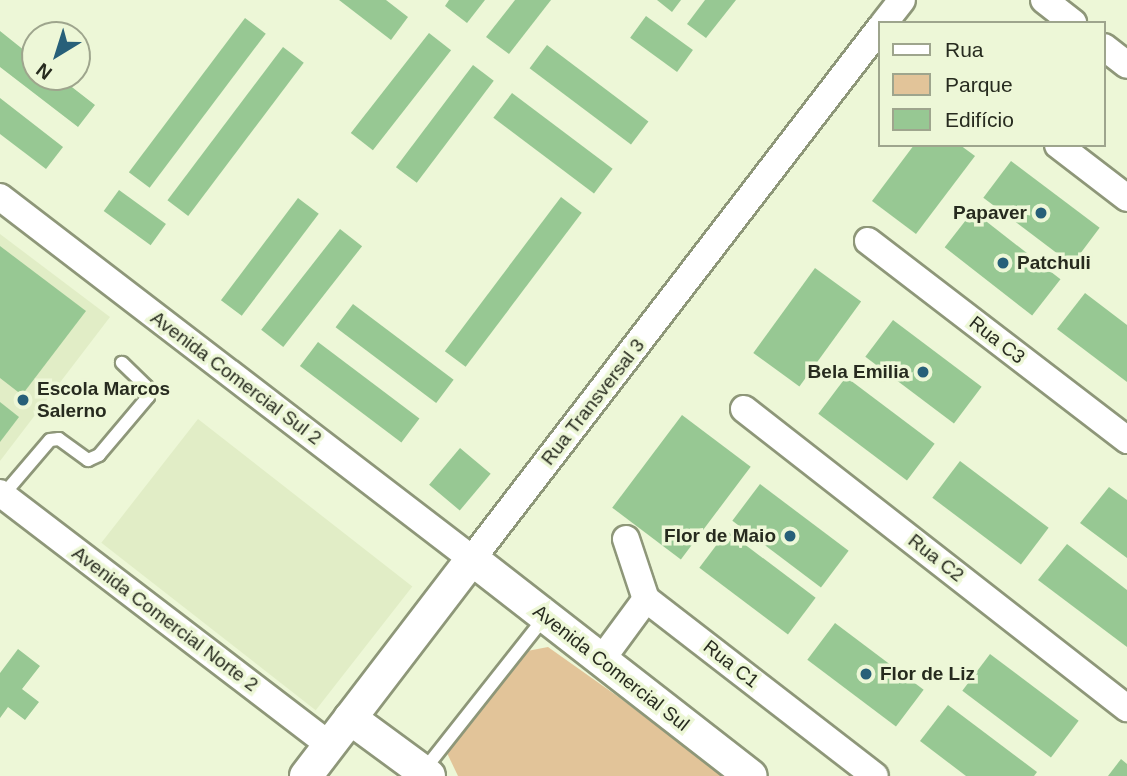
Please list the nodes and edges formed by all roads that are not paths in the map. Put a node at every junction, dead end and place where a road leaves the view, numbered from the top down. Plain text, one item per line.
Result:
1 (902, 0) edge
2 (1044, 0) edge
3 (886, 21) edge
4 (1070, 21) edge
5 (878, 31) edge
6 (1106, 49) edge
7 (1127, 65) edge
8 (1061, 147) edge
9 (0, 197) edge
10 (1127, 198) edge
11 (868, 240) dead end
12 (122, 363) dead end
13 (744, 409) dead end
14 (1127, 440) edge
15 (2, 494) edge
16 (626, 539) dead end
17 (472, 559) junction
18 (646, 599) junction
19 (545, 617) junction
20 (602, 659) junction
21 (1127, 708) edge
22 (351, 718) junction
23 (330, 745) junction
24 (426, 774) edge
25 (306, 776) edge
26 (751, 776) edge
27 (874, 776) edge

1 - 3 street
2 - 4 street
5 - 17 street, Rua Transversal 3
6 - 7 street
8 - 10 street
9 - 17 street, Avenida Comercial Sul 2
11 - 14 street, Rua C3
12 - 15 lane
13 - 21 street, Rua C2
15 - 23 street, Avenida Comercial Norte 2
16 - 18 street
17 - 19 street, Avenida Comercial Sul
17 - 22 street, Rua Transversal 3
18 - 20 street
18 - 27 street, Rua C1
19 - 20 street, Avenida Comercial Sul
19 - 24 lane
20 - 26 street, Avenida Comercial Sul
22 - 23 street, Rua Transversal 3
22 - 24 street
23 - 25 street, Rua Transversal 3

